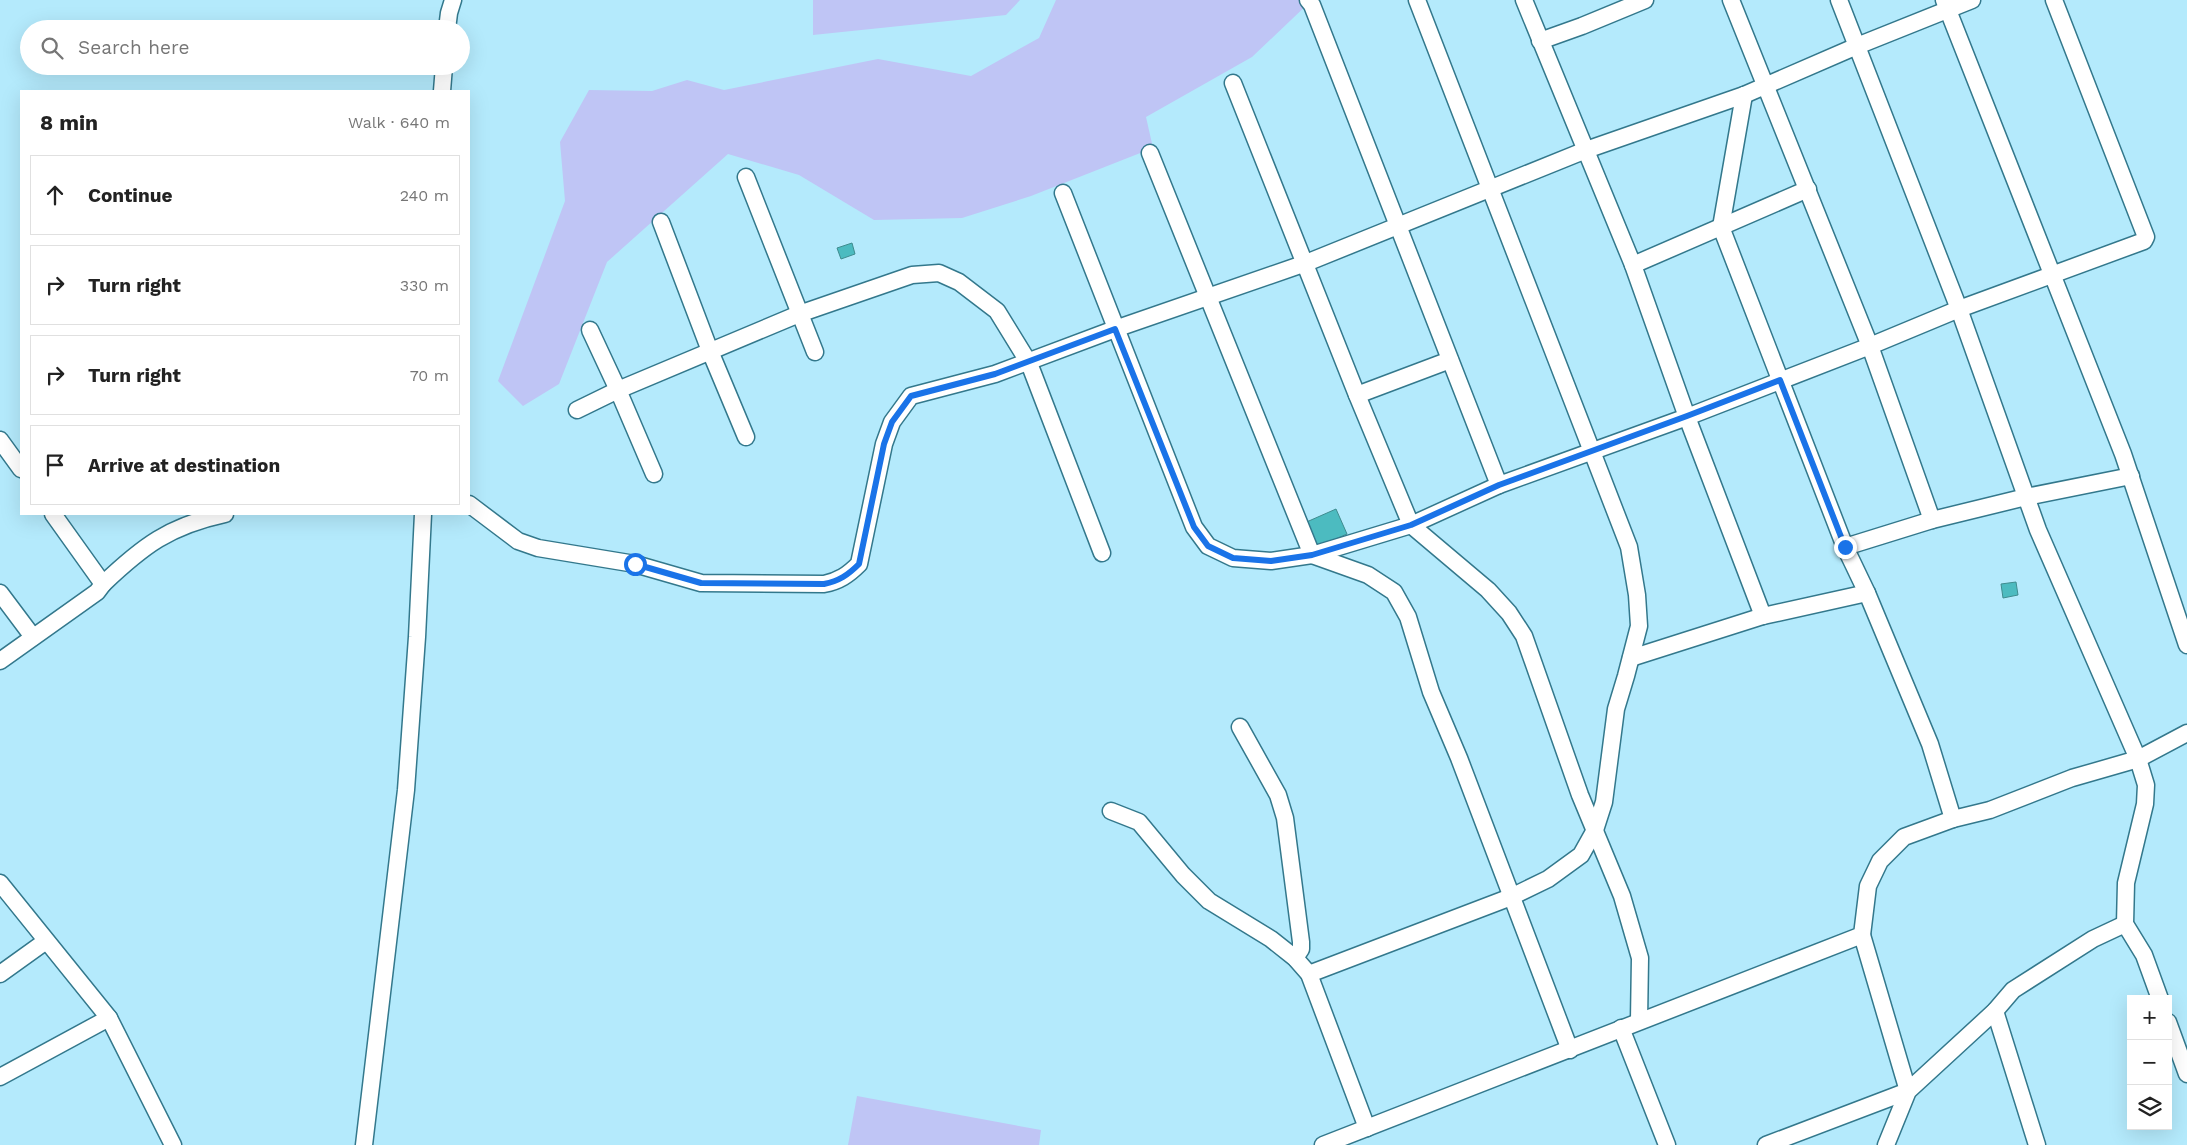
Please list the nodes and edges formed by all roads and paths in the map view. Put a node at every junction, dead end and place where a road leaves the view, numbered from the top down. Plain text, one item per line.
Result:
1 (453, 0) edge
2 (1308, 0) edge
3 (1417, 0) edge
4 (1524, 0) edge
5 (1645, 0) edge
6 (1730, 0) edge
7 (1839, 0) edge
8 (1972, 0) edge
9 (2054, 0) edge
10 (1627, 3) edge
11 (1946, 5) edge
12 (449, 20) edge
13 (1540, 41) junction
14 (1857, 46) junction
15 (443, 75) edge
16 (1233, 83) dead end
17 (1765, 85) junction
18 (442, 90) edge
19 (1744, 95) junction
20 (1586, 150) junction
21 (1150, 154) dead end
22 (746, 176) dead end
23 (1808, 189) junction
24 (1490, 190) junction
25 (1063, 193) dead end
26 (661, 222) dead end
27 (1399, 225) junction
28 (1721, 226) junction
29 (1306, 263) junction
30 (1633, 265) junction
31 (2052, 273) junction
32 (1209, 297) junction
33 (1959, 309) junction
34 (800, 314) junction
35 (1115, 329) junction
36 (590, 330) dead end
37 (1870, 346) junction
38 (710, 351) junction
39 (815, 352) dead end
40 (1450, 360) junction
41 (1029, 363) junction
42 (1780, 380) junction
43 (618, 390) junction
44 (1356, 395) junction
45 (577, 410) dead end
46 (1687, 416) junction
47 (746, 437) dead end
48 (0, 440) edge
49 (1594, 451) junction
50 (20, 468) edge
51 (654, 474) dead end
52 (2131, 476) junction
53 (1499, 485) junction
54 (2026, 497) junction
55 (470, 505) edge
56 (54, 515) edge
57 (221, 515) edge
58 (423, 515) edge
59 (1932, 520) junction
60 (1411, 525) junction
61 (1845, 547) junction
62 (1102, 554) dead end
63 (1312, 555) junction
64 (103, 584) junction
65 (0, 593) edge
66 (1867, 593) junction
67 (1763, 616) junction
68 (33, 637) junction
69 (2187, 645) edge
70 (1631, 658) junction
71 (0, 661) edge
72 (1240, 727) dead end
73 (2187, 733) edge
74 (2138, 759) junction
75 (1111, 811) dead end
76 (1953, 819) junction
77 (1595, 830) junction
78 (0, 883) edge
79 (1511, 898) junction
80 (2125, 924) junction
81 (1862, 935) junction
82 (46, 941) junction
83 (1295, 958) junction
84 (0, 974) edge
85 (1308, 974) junction
86 (2159, 995) edge
87 (1995, 1011) junction
88 (109, 1018) junction
89 (1639, 1021) junction
90 (1621, 1028) junction
91 (2172, 1033) edge
92 (1570, 1050) junction
93 (2187, 1074) edge
94 (0, 1077) edge
95 (1908, 1091) junction
96 (1367, 1128) junction
97 (174, 1145) edge
98 (364, 1145) edge
99 (1323, 1145) edge
100 (1667, 1145) edge
101 (1766, 1145) edge
102 (1886, 1145) edge
103 (2038, 1145) edge

1 - 12 street
2 - 27 street
3 - 24 street
4 - 13 street
5 - 10 street
6 - 17 street
7 - 14 street
8 - 11 street
9 - 31 street
10 - 13 street
11 - 14 street
11 - 31 street
13 - 20 street
14 - 17 street
14 - 33 street
15 - 18 street
16 - 29 street
17 - 19 street
17 - 23 street
19 - 20 street
19 - 28 street
20 - 24 street
20 - 30 street
21 - 32 street
22 - 34 street
23 - 28 street
23 - 37 street
24 - 27 street
24 - 49 street
25 - 35 street
26 - 38 street
27 - 29 street
27 - 40 street
28 - 30 street
28 - 42 street
29 - 32 street
29 - 44 street
30 - 46 street
31 - 33 street
31 - 52 street
32 - 35 street
32 - 63 street
33 - 37 street
33 - 54 street
34 - 38 street
34 - 39 street
34 - 41 street
35 - 41 street
35 - 63 street
36 - 43 street
37 - 42 street
37 - 59 street
38 - 43 street
38 - 47 street
40 - 44 street
40 - 53 street
41 - 55 street
41 - 62 street
42 - 46 street
42 - 61 street
43 - 45 street
43 - 51 street
44 - 60 street
46 - 49 street
46 - 67 street
48 - 50 street
49 - 53 street
49 - 70 street
52 - 54 street
52 - 69 street
53 - 60 street
54 - 59 street
54 - 74 street
56 - 64 street
57 - 64 street
58 - 98 street
59 - 61 street
60 - 63 street
60 - 77 street
61 - 66 street
63 - 79 street
64 - 68 street
65 - 68 street
66 - 67 street
66 - 76 street
67 - 70 street
68 - 71 street
70 - 77 street
72 - 83 street
73 - 74 street
74 - 76 street
74 - 80 street
75 - 83 street
76 - 81 street
77 - 79 street
77 - 89 street
78 - 82 street
79 - 85 street
79 - 92 street
80 - 86 street
80 - 87 street
81 - 89 street
81 - 95 street
82 - 84 street
82 - 88 street
83 - 85 street
85 - 96 street
87 - 95 street
87 - 103 street
88 - 94 street
88 - 97 street
89 - 90 street
90 - 92 street
90 - 100 street
91 - 93 street
92 - 96 street
95 - 101 street
95 - 102 street
96 - 99 street

